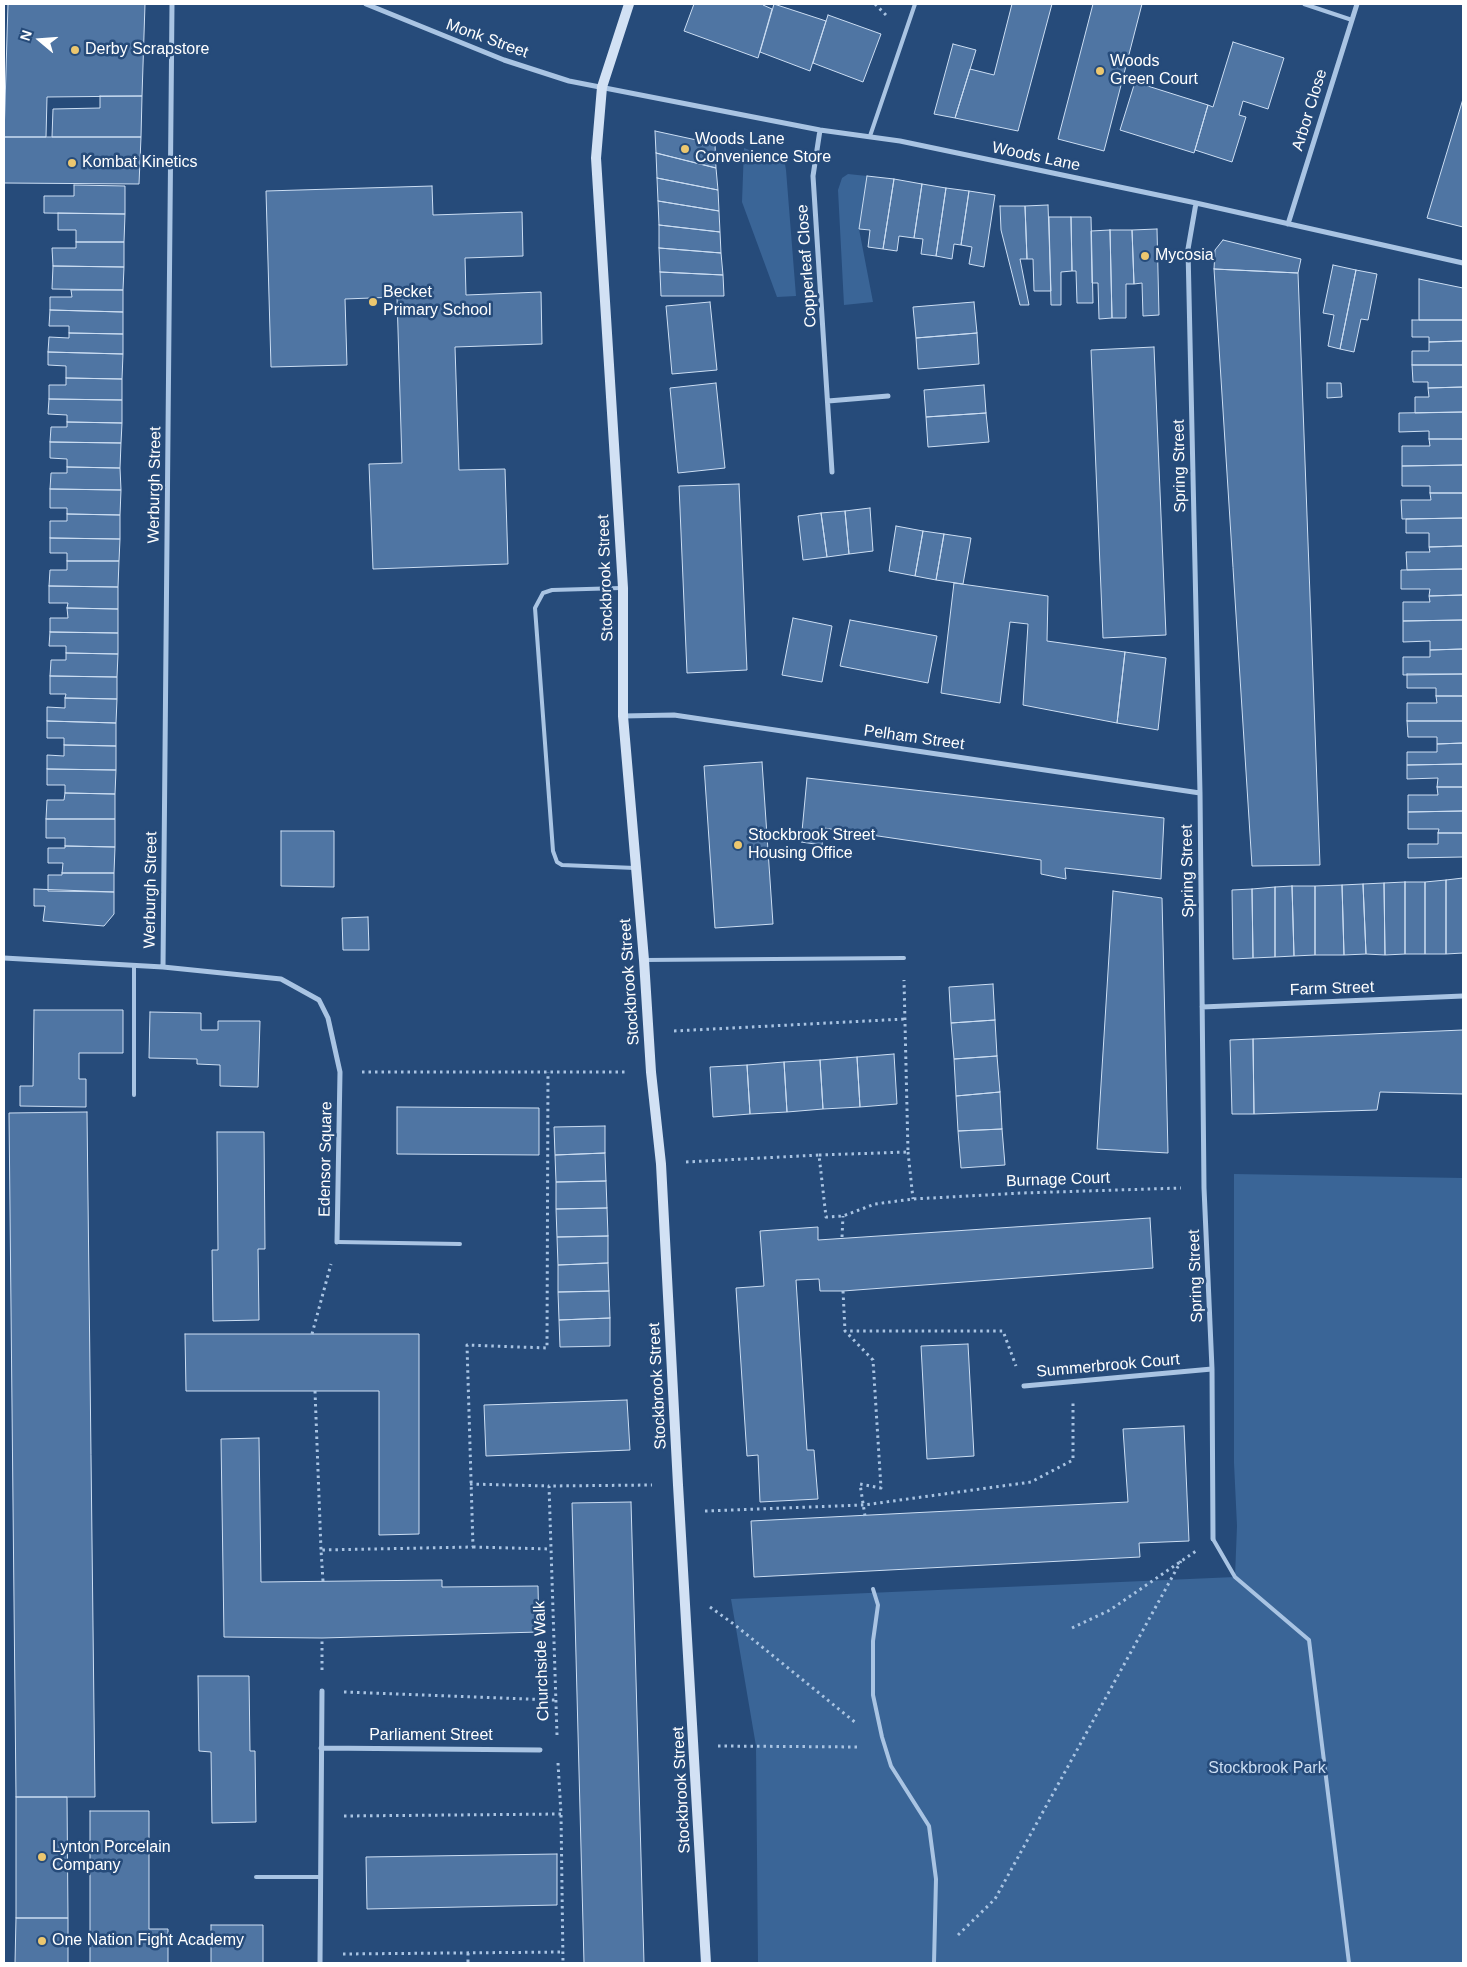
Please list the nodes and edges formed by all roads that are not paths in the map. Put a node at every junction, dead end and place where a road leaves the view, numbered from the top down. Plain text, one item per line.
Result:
1 (172, 4) edge
2 (366, 4) edge
3 (629, 4) edge
4 (916, 4) edge
5 (1304, 4) edge
6 (1356, 4) edge
7 (1352, 20) junction
8 (602, 88) junction
9 (820, 130) junction
10 (870, 136) junction
11 (1196, 203) junction
12 (1288, 224) junction
13 (1463, 263) edge
14 (888, 396) dead end
15 (828, 401) junction
16 (832, 472) dead end
17 (623, 588) junction
18 (623, 716) junction
19 (1200, 793) junction
20 (635, 868) junction
21 (4, 958) edge
22 (904, 958) road end
23 (644, 960) junction
24 (134, 965) junction
25 (162, 967) junction
26 (1463, 996) edge
27 (1202, 1007) junction
28 (134, 1095) dead end
29 (338, 1242) joint
30 (460, 1244) dead end
31 (1212, 1369) junction
32 (1024, 1386) road end
33 (1213, 1539) joint
34 (873, 1589) dead end
35 (322, 1691) road end
36 (320, 1748) junction
37 (540, 1750) dead end
38 (320, 1876) junction
39 (256, 1877) dead end
40 (934, 1961) edge
41 (320, 1963) edge
42 (706, 1963) edge
43 (1349, 1963) edge

1 - 25 street, Werburgh Street
2 - 8 street, Monk Street
3 - 8 street, Stockbrook Street
4 - 10 lane
5 - 7 lane
6 - 7 street, Arbor Close
7 - 12 street, Arbor Close
8 - 9 street, Woods Lane
8 - 17 street, Stockbrook Street
9 - 10 street, Woods Lane
9 - 15 street, Copperleaf Close
10 - 11 street, Woods Lane
11 - 12 street, Woods Lane
11 - 19 street, Spring Street
12 - 13 street, Woods Lane
14 - 15 street
15 - 16 street, Copperleaf Close
17 - 18 street, Stockbrook Street
17 - 20 lane
18 - 19 street, Pelham Street
18 - 20 street, Stockbrook Street
19 - 27 street, Spring Street
20 - 23 street, Stockbrook Street
21 - 24 street
22 - 23 lane
23 - 42 street, Stockbrook Street
24 - 25 street
24 - 28 lane
25 - 29 street, Edensor Square
26 - 27 street, Farm Street
27 - 31 street, Spring Street
29 - 30 lane
31 - 32 street, Summerbrook Court
31 - 33 street, Spring Street
33 - 43 lane
34 - 40 lane
35 - 36 street
36 - 37 street, Parliament Street
36 - 38 street
38 - 39 lane
38 - 41 street

